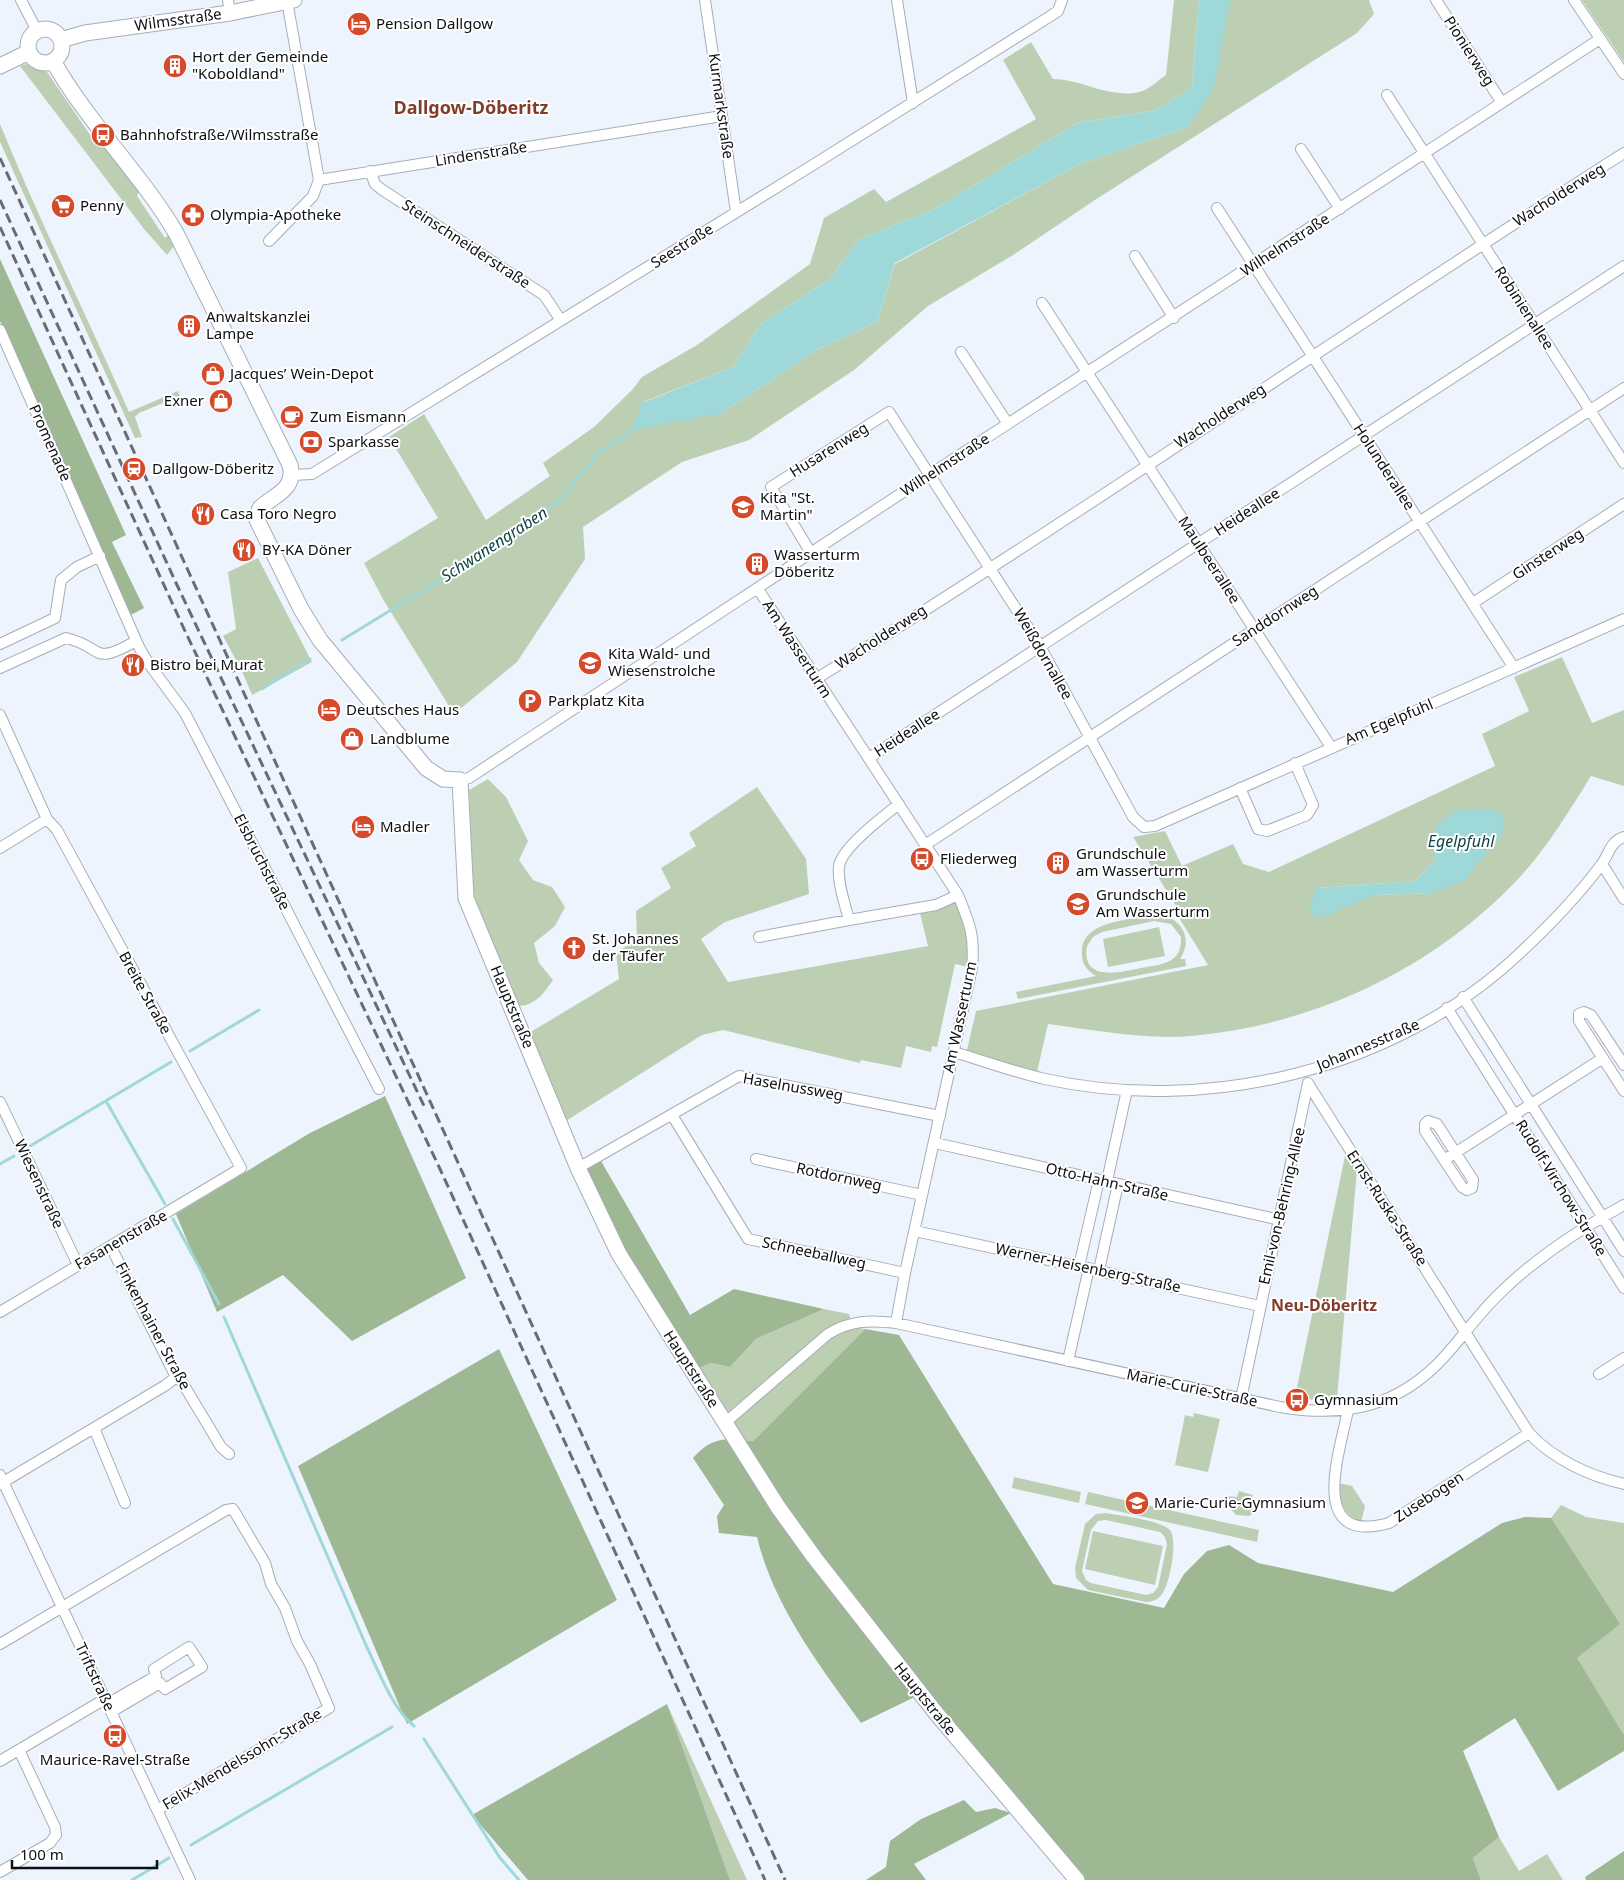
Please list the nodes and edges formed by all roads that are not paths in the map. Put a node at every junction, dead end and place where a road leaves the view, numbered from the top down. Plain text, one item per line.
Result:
1 (20, 0) edge
2 (896, 0) edge
3 (1062, 0) edge
4 (1436, 0) edge
5 (1574, 0) edge
6 (291, 1) edge
7 (708, 1) edge
8 (229, 7) edge
9 (37, 32) junction
10 (1600, 39) junction
11 (61, 40) junction
12 (29, 52) junction
13 (53, 61) junction
14 (0, 66) edge
15 (1624, 74) edge
16 (1387, 95) dead end
17 (912, 103) junction
18 (1502, 103) junction
19 (722, 116) junction
20 (1301, 149) dead end
21 (1425, 154) junction
22 (1624, 154) edge
23 (370, 172) junction
24 (319, 180) junction
25 (1217, 208) dead end
26 (1340, 209) junction
27 (736, 212) junction
28 (269, 241) dead end
29 (1482, 243) junction
30 (1135, 256) dead end
31 (1254, 265) junction
32 (1624, 266) edge
33 (1042, 303) dead end
34 (1174, 318) junction
35 (560, 319) junction
36 (1535, 324) junction
37 (0, 330) edge
38 (961, 352) dead end
39 (1312, 356) junction
40 (1087, 372) junction
41 (1624, 388) edge
42 (1590, 410) junction
43 (1008, 424) junction
44 (1364, 436) junction
45 (1624, 463) edge
46 (1147, 464) junction
47 (292, 475) junction
48 (929, 475) junction
49 (1624, 504) edge
50 (1420, 522) junction
51 (1198, 543) junction
52 (811, 552) junction
53 (100, 556) junction
54 (990, 567) junction
55 (758, 589) junction
56 (1472, 603) junction
57 (1624, 619) edge
58 (1254, 629) junction
59 (136, 641) junction
60 (0, 644) edge
61 (1040, 646) junction
62 (0, 668) edge
63 (1514, 668) junction
64 (816, 678) junction
65 (0, 715) edge
66 (1090, 738) junction
67 (1331, 747) junction
68 (869, 758) junction
69 (1295, 763) junction
70 (460, 780) junction
71 (1240, 788) junction
72 (898, 804) junction
73 (47, 819) junction
74 (1155, 826) joint
75 (1624, 837) edge
76 (925, 844) junction
77 (0, 848) edge
78 (1602, 864) junction
79 (958, 895) junction
80 (1624, 899) edge
81 (849, 920) junction
82 (759, 936) dead end
83 (1463, 997) junction
84 (1447, 1008) junction
85 (954, 1052) junction
86 (1603, 1058) junction
87 (1624, 1066) edge
88 (1305, 1072) junction
89 (1309, 1085) junction
90 (379, 1089) dead end
91 (1127, 1090) junction
92 (1624, 1091) edge
93 (0, 1102) edge
94 (1531, 1104) junction
95 (1514, 1114) junction
96 (672, 1115) junction
97 (940, 1116) junction
98 (935, 1143) junction
99 (1455, 1152) junction
100 (756, 1159) dead end
101 (1444, 1160) junction
102 (241, 1168) joint
103 (578, 1168) junction
104 (1103, 1181) junction
105 (1118, 1184) junction
106 (922, 1195) junction
107 (1624, 1205) edge
108 (1602, 1217) junction
109 (1280, 1220) junction
110 (1586, 1228) junction
111 (915, 1231) junction
112 (111, 1248) junction
113 (1624, 1251) edge
114 (78, 1265) junction
115 (1089, 1268) junction
116 (905, 1273) junction
117 (1624, 1288) edge
118 (1260, 1306) junction
119 (0, 1312) edge
120 (896, 1323) junction
121 (1466, 1331) junction
122 (1624, 1358) edge
123 (1068, 1361) junction
124 (1599, 1374) dead end
125 (176, 1377) junction
126 (1241, 1399) junction
127 (1348, 1410) junction
128 (726, 1422) junction
129 (94, 1428) junction
130 (1529, 1433) junction
131 (229, 1454) dead end
132 (1, 1480) edge
133 (1624, 1484) edge
134 (125, 1504) dead end
135 (63, 1607) junction
136 (0, 1644) edge
137 (158, 1680) dead end
138 (108, 1705) junction
139 (19, 1750) junction
140 (0, 1761) edge
141 (157, 1810) junction
142 (0, 1872) edge
143 (190, 1880) edge
144 (1077, 1880) edge

1 - 9 street
2 - 17 street
3 - 17 street, Seestraße
4 - 18 street, Pionierweg
5 - 10 street
6 - 8 street, Wilmsstraße
6 - 24 street
7 - 19 street, Kurmarkstraße
8 - 11 street, Wilmsstraße
9 - 11 street
9 - 12 street
10 - 15 street
10 - 18 street, Wilhelmstraße
11 - 13 street
12 - 13 street
12 - 14 street
13 - 47 street
16 - 21 street, Robinienallee
17 - 27 street, Seestraße
18 - 21 street, Wilhelmstraße
19 - 23 street, Lindenstraße
19 - 27 street, Kurmarkstraße
20 - 26 street
21 - 26 street, Wilhelmstraße
21 - 29 street, Robinienallee
22 - 29 street, Wacholderweg
23 - 24 street, Lindenstraße
23 - 35 street, Steinschneiderstraße
24 - 28 street
25 - 31 street, Holunderallee
26 - 31 street, Wilhelmstraße
27 - 35 street, Seestraße
29 - 36 street, Robinienallee
29 - 39 street, Wacholderweg
30 - 34 street
31 - 34 street, Wilhelmstraße
31 - 39 street, Holunderallee
32 - 36 street, Heideallee
33 - 40 street, Maulbeerallee
34 - 40 street, Wilhelmstraße
35 - 47 street, Seestraße
36 - 42 street, Robinienallee
36 - 44 street, Heideallee
37 - 53 street, Promenade
38 - 43 street
39 - 44 street, Holunderallee
39 - 46 street, Wacholderweg
40 - 43 street, Wilhelmstraße
40 - 46 street, Maulbeerallee
41 - 42 street, Sanddornweg
42 - 45 street, Robinienallee
42 - 50 street, Sanddornweg
43 - 48 street, Wilhelmstraße
44 - 50 street, Holunderallee
44 - 51 street, Heideallee
46 - 51 street, Maulbeerallee
46 - 54 street, Wacholderweg
47 - 70 street
48 - 52 street, Wilhelmstraße
48 - 52 street, Husarenweg
48 - 54 street, Weißdornallee
49 - 56 street, Ginsterweg
50 - 56 street, Holunderallee
50 - 58 street, Sanddornweg
51 - 58 street, Maulbeerallee
51 - 61 street, Heideallee
52 - 55 street, Wilhelmstraße
53 - 59 street, Promenade
53 - 60 street
54 - 61 street, Weißdornallee
54 - 64 street, Wacholderweg
55 - 64 street, Am Wasserturm
55 - 70 street, Wilhelmstraße
56 - 63 street, Holunderallee
57 - 63 street, Am Egelpfuhl
58 - 66 street, Sanddornweg
58 - 67 street, Maulbeerallee
59 - 62 street
59 - 90 street, Elsbruchstraße
61 - 66 street, Weißdornallee
61 - 68 street, Heideallee
63 - 67 street, Am Egelpfuhl
64 - 68 street, Am Wasserturm
65 - 73 street, Breite Straße
66 - 74 street, Weißdornallee
66 - 76 street, Sanddornweg
67 - 69 street, Am Egelpfuhl
68 - 72 street, Am Wasserturm
69 - 71 street, Am Egelpfuhl
69 - 71 street
70 - 103 street, Hauptstraße
71 - 74 street, Am Egelpfuhl
72 - 76 street, Am Wasserturm
72 - 81 street
73 - 77 street
73 - 102 street, Breite Straße
75 - 78 street, Johannesstraße
76 - 79 street, Am Wasserturm
78 - 80 street
78 - 83 street, Johannesstraße
79 - 81 street
79 - 85 street, Am Wasserturm
81 - 82 street
83 - 84 street, Johannesstraße
83 - 94 street, Rudolf-Virchow-Straße
84 - 88 street, Johannesstraße
84 - 95 street, Rudolf-Virchow-Straße
85 - 91 street, Johannesstraße
85 - 97 street, Am Wasserturm
86 - 87 street
86 - 92 street
86 - 94 street, Rudolf-Virchow-Straße
88 - 89 street, Emil-von-Behring-Allee
88 - 91 street, Johannesstraße
89 - 109 street, Emil-von-Behring-Allee
89 - 121 street, Ernst-Ruska-Straße
91 - 104 street
93 - 114 street, Wiesenstraße
94 - 95 street, Rudolf-Virchow-Straße
94 - 108 street, Rudolf-Virchow-Straße
95 - 99 street, Rudolf-Virchow-Straße
95 - 110 street, Rudolf-Virchow-Straße
96 - 97 street, Haselnussweg
96 - 103 street, Haselnussweg
96 - 116 street, Schneeballweg
97 - 98 street, Am Wasserturm
98 - 104 street, Otto-Hahn-Straße
98 - 106 street, Am Wasserturm
99 - 101 street, Rudolf-Virchow-Straße
99 - 101 street
99 - 101 street
100 - 106 street, Rotdornweg
102 - 112 street, Fasanenstraße
103 - 128 street, Hauptstraße
104 - 105 street, Otto-Hahn-Straße
104 - 115 street
105 - 109 street, Otto-Hahn-Straße
105 - 115 street
106 - 111 street, Am Wasserturm
107 - 108 street, Marie-Curie-Straße
108 - 110 street, Marie-Curie-Straße
108 - 113 street, Rudolf-Virchow-Straße
109 - 118 street, Emil-von-Behring-Allee
110 - 117 street, Rudolf-Virchow-Straße
110 - 121 street, Marie-Curie-Straße
111 - 115 street, Werner-Heisenberg-Straße
111 - 116 street, Am Wasserturm
112 - 114 street, Fasanenstraße
112 - 125 street, Finkenhainer Straße
114 - 119 street, Fasanenstraße
115 - 118 street, Werner-Heisenberg-Straße
115 - 123 street
116 - 120 street, Am Wasserturm
118 - 126 street, Emil-von-Behring-Allee
120 - 123 street, Marie-Curie-Straße
120 - 128 street, Marie-Curie-Straße
121 - 127 street, Marie-Curie-Straße
121 - 130 street, Ernst-Ruska-Straße
122 - 124 street
123 - 126 street, Marie-Curie-Straße
125 - 129 street
125 - 131 street, Finkenhainer Straße
126 - 127 street, Marie-Curie-Straße
127 - 130 street, Zusebogen
128 - 144 street, Hauptstraße
129 - 132 street
129 - 134 street
130 - 133 street, Ernst-Ruska-Straße
132 - 135 street, Triftstraße
135 - 136 street
135 - 138 street, Triftstraße
135 - 141 street, Felix-Mendelssohn-Straße
137 - 138 street
138 - 139 street
138 - 141 street, Triftstraße
139 - 140 street
139 - 142 street
141 - 143 street, Triftstraße

